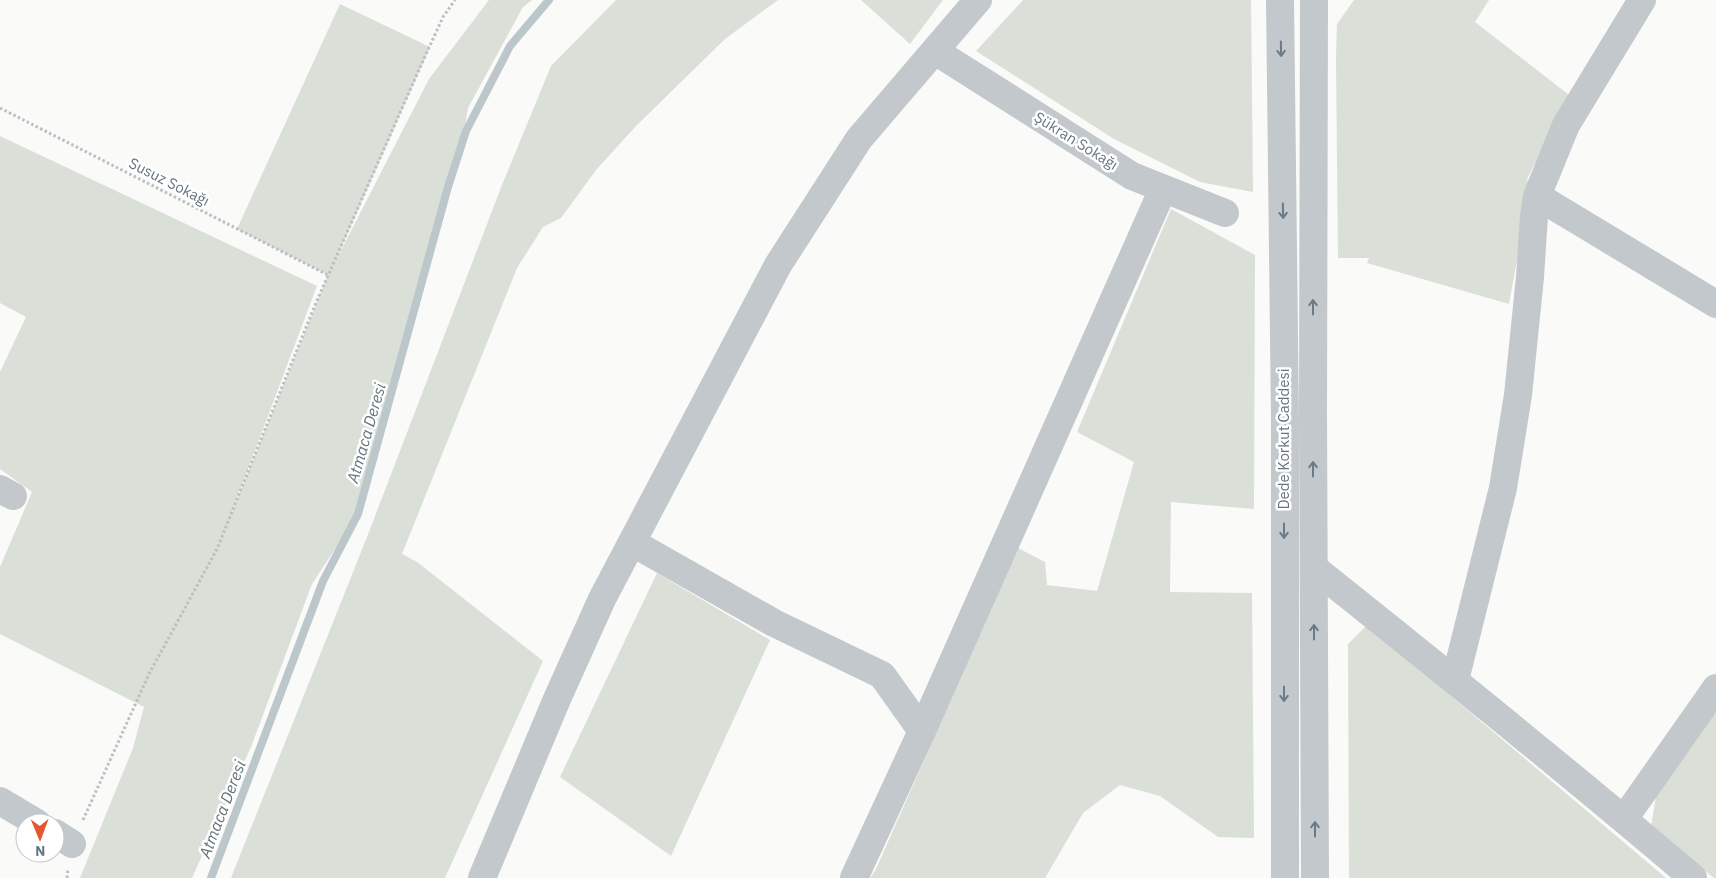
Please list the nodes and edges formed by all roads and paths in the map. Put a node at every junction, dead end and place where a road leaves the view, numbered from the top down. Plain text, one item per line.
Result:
1 (455, 0) edge
2 (978, 0) edge
3 (1280, 0) edge
4 (1314, 0) edge
5 (1642, 0) edge
6 (935, 51) junction
7 (0, 108) edge
8 (1163, 188) junction
9 (1537, 196) junction
10 (1226, 213) dead end
11 (328, 275) junction
12 (1716, 304) edge
13 (632, 543) junction
14 (1314, 568) junction
15 (1455, 680) junction
16 (1716, 688) edge
17 (922, 731) junction
18 (0, 801) edge
19 (21, 813) edge
20 (1624, 819) junction
21 (65, 837) edge
22 (65, 852) edge
23 (67, 878) edge
24 (482, 878) edge
25 (854, 878) edge
26 (1285, 878) edge
27 (1315, 878) edge
28 (1693, 878) edge

1 - 11 path
2 - 6 street
3 -> 26 street, Dede Korkut Caddesi
14 -> 4 street, Dede Korkut Caddesi
5 - 9 street
6 - 8 street, Şükran Sokağı
6 - 13 street
7 - 11 path, Susuz Sokağı
8 - 10 street, Şükran Sokağı
8 - 17 street
9 - 12 street
9 - 15 street
11 - 21 path
13 - 17 street
13 - 24 street
14 - 15 street
27 -> 14 street, Dede Korkut Caddesi
15 - 20 street
16 - 20 street
17 - 25 street
18 - 19 street
20 - 28 street
22 - 23 path

